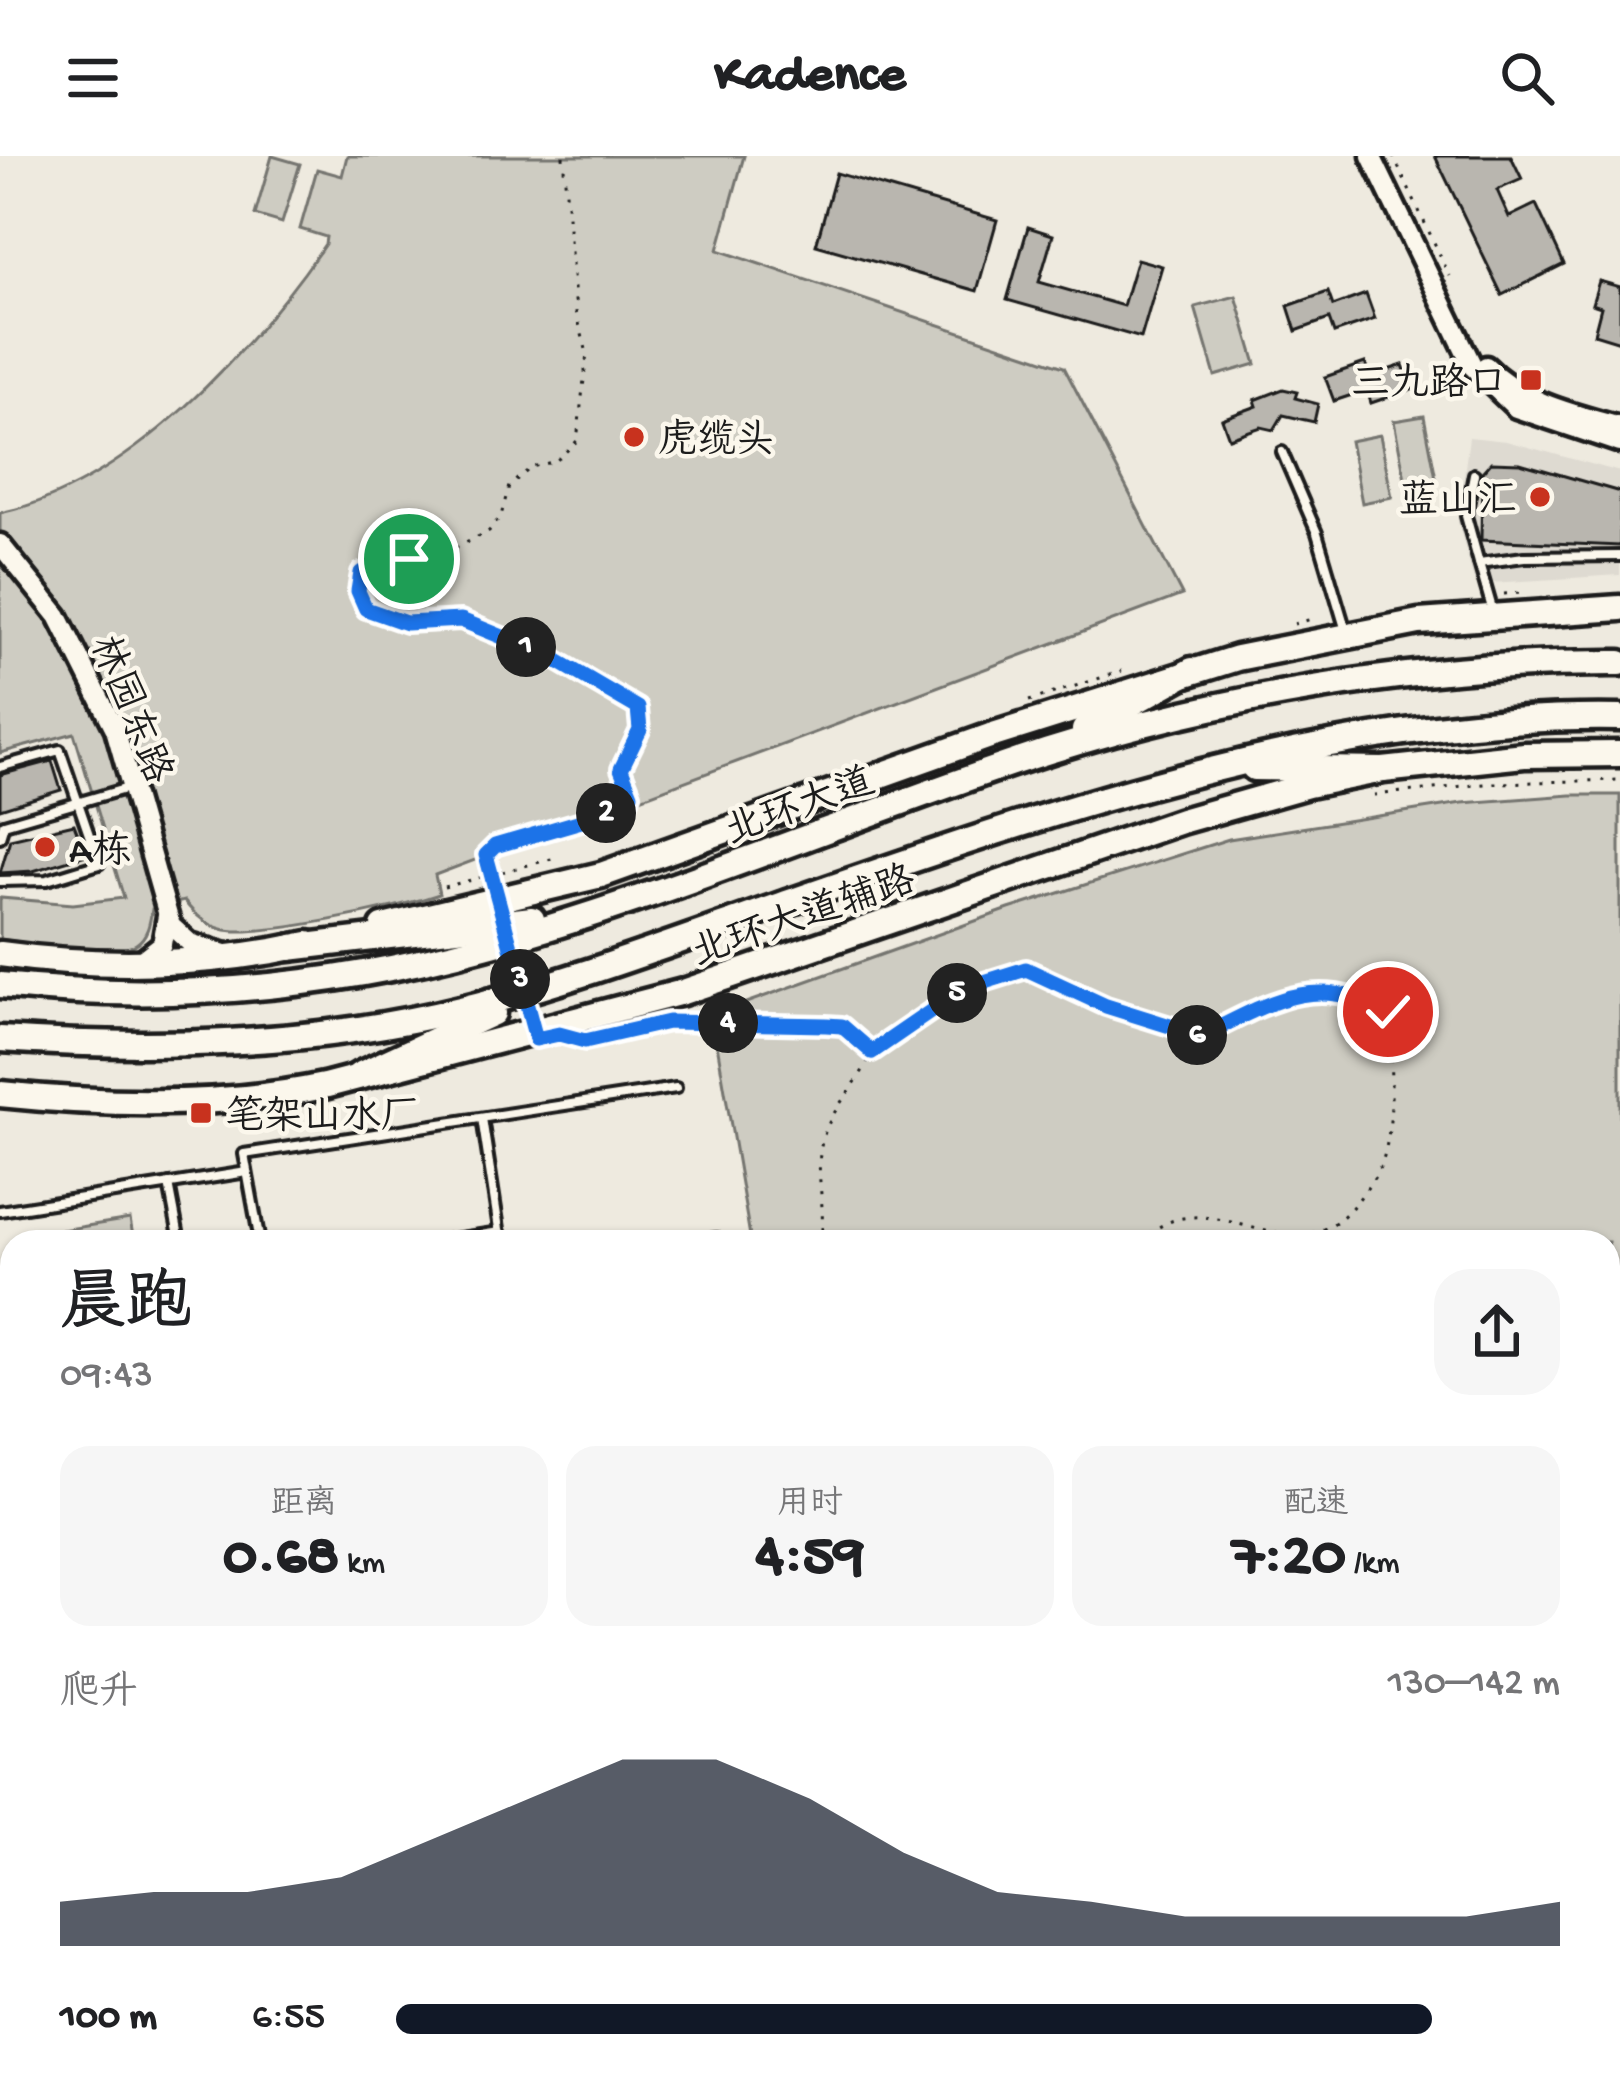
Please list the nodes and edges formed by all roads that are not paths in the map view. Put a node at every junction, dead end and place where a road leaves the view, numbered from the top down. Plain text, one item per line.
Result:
1 (1371, 156) edge
2 (1461, 342) junction
3 (1620, 427) edge
4 (1620, 443) edge
5 (1282, 452) dead end
6 (1474, 473) dead end
7 (0, 544) edge
8 (1620, 556) edge
9 (1479, 563) junction
10 (1620, 608) edge
11 (1493, 614) junction
12 (1347, 633) junction
13 (1620, 663) edge
14 (1192, 670) junction
15 (1620, 718) edge
16 (1620, 754) edge
17 (1018, 761) junction
18 (1222, 766) junction
19 (0, 767) edge
20 (1383, 770) junction
21 (134, 786) junction
22 (77, 802) junction
23 (0, 837) edge
24 (0, 881) edge
25 (623, 902) junction
26 (167, 916) junction
27 (289, 948) junction
28 (0, 954) edge
29 (238, 955) junction
30 (92, 962) junction
31 (139, 962) junction
32 (579, 976) junction
33 (0, 982) edge
34 (0, 1039) edge
35 (359, 1075) junction
36 (676, 1088) dead end
37 (0, 1094) edge
38 (482, 1118) junction
39 (247, 1172) junction
40 (170, 1184) junction
41 (0, 1211) edge
42 (178, 1230) edge
43 (258, 1230) edge
44 (500, 1230) edge

1 - 2 street
2 - 3 street
2 - 4 street
5 - 12 lane
6 - 9 lane
7 - 21 street, 林园东路
8 - 9 lane
9 - 11 lane
10 - 11 main road
11 - 12 main road
12 - 14 main road
13 - 17 main road, 北环大道
14 - 17 main road
14 - 27 main road
15 - 18 main road
16 - 20 main road, 北环大道辅路
17 - 25 main road, 北环大道
18 - 20 main road
18 - 32 main road
19 - 22 lane
20 - 35 main road, 北环大道辅路
21 - 22 lane
21 - 26 street, 林园东路
22 - 23 lane
22 - 24 lane
25 - 27 main road
25 - 33 main road, 北环大道
26 - 29 street
26 - 31 street
27 - 29 main road
28 - 30 main road
29 - 31 main road
30 - 31 main road
30 - 33 main road
32 - 34 main road
32 - 35 main road
35 - 37 main road, 北环大道辅路
36 - 38 lane
38 - 39 lane
38 - 44 lane
39 - 40 lane
39 - 43 lane
40 - 41 lane
40 - 42 lane

